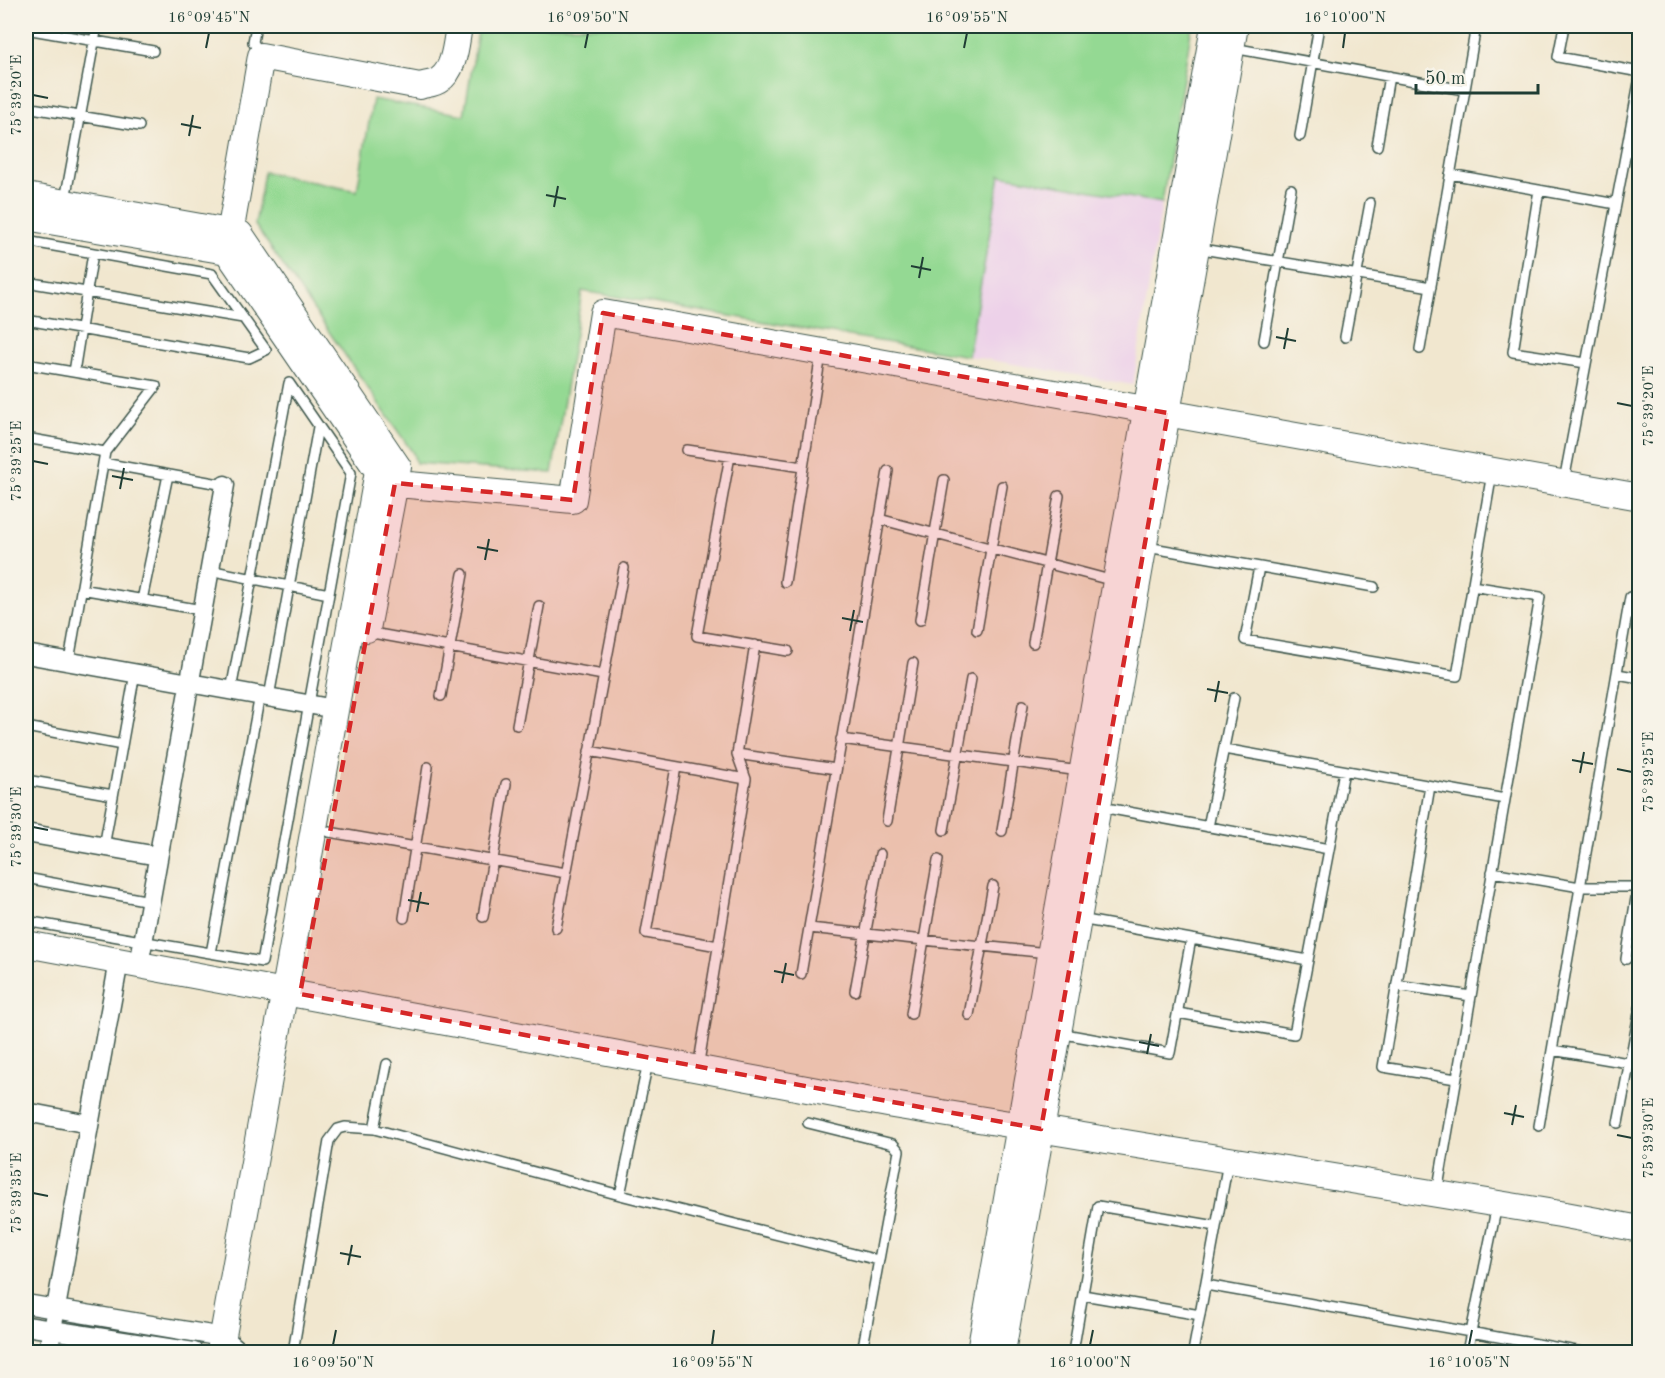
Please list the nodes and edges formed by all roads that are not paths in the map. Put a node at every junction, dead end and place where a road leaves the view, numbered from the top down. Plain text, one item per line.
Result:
1 (97, 26) edge
2 (256, 26) edge
3 (459, 26) edge
4 (1214, 26) edge
5 (1319, 26) edge
6 (1476, 26) edge
7 (1564, 26) edge
8 (26, 29) edge
9 (1233, 37) edge
10 (94, 40) junction
11 (153, 51) dead end
12 (261, 56) junction
13 (1313, 63) junction
14 (1640, 72) edge
15 (1389, 76) junction
16 (1640, 77) edge
17 (1464, 90) junction
18 (26, 107) edge
19 (80, 116) junction
20 (139, 126) dead end
21 (1300, 136) dead end
22 (1377, 146) dead end
23 (1450, 174) junction
24 (1291, 189) dead end
25 (1539, 190) junction
26 (26, 196) edge
27 (65, 203) junction
28 (1370, 203) dead end
29 (1616, 204) junction
30 (26, 217) edge
31 (26, 241) edge
32 (228, 242) junction
33 (1196, 248) junction
34 (93, 253) junction
35 (1279, 262) junction
36 (1357, 274) junction
37 (26, 282) edge
38 (1431, 287) junction
39 (87, 292) junction
40 (243, 318) junction
41 (26, 320) edge
42 (81, 330) junction
43 (1345, 338) dead end
44 (1264, 341) dead end
45 (1420, 350) dead end
46 (822, 352) junction
47 (1586, 363) junction
48 (26, 364) edge
49 (74, 372) junction
50 (1157, 411) junction
51 (318, 427) junction
52 (26, 438) edge
53 (687, 450) dead end
54 (105, 452) junction
55 (729, 456) junction
56 (103, 463) junction
57 (803, 466) junction
58 (888, 471) dead end
59 (1492, 471) junction
60 (168, 475) junction
61 (944, 480) dead end
62 (385, 482) junction
63 (1563, 483) junction
64 (225, 484) joint
65 (1002, 486) dead end
66 (1059, 496) dead end
67 (1640, 497) edge
68 (879, 519) junction
69 (934, 534) junction
70 (1144, 546) junction
71 (991, 548) junction
72 (1047, 563) junction
73 (1259, 567) junction
74 (624, 568) dead end
75 (209, 570) junction
76 (463, 574) dead end
77 (252, 579) junction
78 (1116, 581) junction
79 (785, 582) dead end
80 (289, 586) junction
81 (1472, 586) junction
82 (1374, 587) dead end
83 (81, 589) junction
84 (328, 594) junction
85 (1630, 597) dead end
86 (142, 600) junction
87 (539, 606) dead end
88 (202, 610) junction
89 (920, 620) dead end
90 (977, 630) dead end
91 (367, 632) junction
92 (1034, 643) dead end
93 (755, 645) junction
94 (450, 647) junction
95 (788, 651) dead end
96 (26, 654) edge
97 (69, 661) junction
98 (529, 662) junction
99 (913, 663) dead end
100 (135, 673) junction
101 (1617, 674) junction
102 (603, 675) junction
103 (1640, 678) edge
104 (971, 679) dead end
105 (189, 683) junction
106 (231, 690) junction
107 (264, 696) junction
108 (441, 696) dead end
109 (1234, 698) dead end
110 (308, 704) junction
111 (1023, 705) dead end
112 (335, 709) junction
113 (518, 725) dead end
114 (26, 727) edge
115 (841, 739) junction
116 (122, 745) junction
117 (899, 747) junction
118 (1224, 749) junction
119 (589, 751) junction
120 (737, 754) junction
121 (958, 755) junction
122 (1013, 762) junction
123 (428, 767) dead end
124 (676, 767) junction
125 (836, 769) junction
126 (1083, 771) junction
127 (1344, 771) junction
128 (746, 779) junction
129 (26, 780) edge
130 (506, 784) dead end
131 (1430, 786) junction
132 (113, 795) junction
133 (1505, 799) junction
134 (1098, 807) junction
135 (887, 821) dead end
136 (1208, 827) junction
137 (944, 830) dead end
138 (1002, 831) dead end
139 (328, 832) junction
140 (26, 833) edge
141 (104, 847) junction
142 (416, 847) junction
143 (1329, 849) junction
144 (880, 854) dead end
145 (158, 856) junction
146 (493, 860) junction
147 (938, 860) dead end
148 (1492, 872) junction
149 (566, 873) junction
150 (1640, 874) edge
151 (26, 878) edge
152 (993, 886) dead end
153 (1580, 887) junction
154 (1638, 887) edge
155 (150, 901) junction
156 (483, 917) dead end
157 (404, 918) dead end
158 (1078, 919) junction
159 (26, 921) edge
160 (556, 928) dead end
161 (809, 928) junction
162 (866, 934) junction
163 (1191, 939) junction
164 (924, 940) junction
165 (26, 944) edge
166 (718, 946) junction
167 (982, 946) junction
168 (211, 953) junction
169 (1050, 953) junction
170 (134, 956) junction
171 (1626, 959) dead end
172 (1308, 960) junction
173 (801, 974) dead end
174 (1397, 985) junction
175 (855, 991) dead end
176 (292, 993) junction
177 (1471, 996) junction
178 (1640, 1008) edge
179 (1178, 1013) junction
180 (911, 1014) dead end
181 (969, 1015) dead end
182 (1058, 1033) junction
183 (1552, 1050) junction
184 (648, 1059) junction
185 (387, 1064) dead end
186 (1629, 1064) junction
187 (1640, 1065) edge
188 (698, 1069) junction
189 (1456, 1079) junction
190 (26, 1112) edge
191 (808, 1123) dead end
192 (1618, 1123) dead end
193 (89, 1124) junction
194 (1539, 1126) dead end
195 (1030, 1127) junction
196 (375, 1129) junction
197 (1229, 1160) junction
198 (1437, 1194) junction
199 (620, 1195) junction
200 (1497, 1203) junction
201 (1216, 1226) junction
202 (1640, 1229) edge
203 (878, 1260) junction
204 (1206, 1285) junction
205 (1083, 1295) junction
206 (26, 1304) edge
207 (56, 1309) junction
208 (1200, 1315) junction
209 (26, 1326) edge
210 (52, 1330) junction
211 (1471, 1333) junction
212 (230, 1349) edge
213 (48, 1353) edge
214 (194, 1353) edge
215 (293, 1353) edge
216 (862, 1353) edge
217 (980, 1353) edge
218 (1002, 1353) edge
219 (1073, 1353) edge
220 (1193, 1353) edge
221 (1467, 1353) edge
222 (1582, 1353) edge

1 - 10 lane
2 - 12 lane
3 - 12 street
4 - 50 street
5 - 13 lane
6 - 17 lane
7 - 14 lane
8 - 10 lane
9 - 13 lane
9 - 33 street
10 - 11 lane
10 - 19 lane
12 - 32 street
13 - 15 lane
13 - 21 lane
15 - 17 lane
15 - 22 lane
16 - 29 lane
17 - 23 lane
18 - 19 lane
19 - 20 lane
19 - 27 lane
23 - 25 lane
23 - 38 lane
24 - 35 lane
25 - 29 lane
25 - 47 lane
26 - 27 street
27 - 32 street
28 - 36 lane
29 - 47 lane
30 - 32 street
31 - 34 lane
32 - 62 street
33 - 35 lane
33 - 50 street
34 - 39 lane
34 - 40 lane
35 - 36 lane
35 - 44 lane
36 - 38 lane
36 - 43 lane
37 - 39 lane
38 - 45 lane
39 - 40 lane
39 - 42 lane
40 - 42 lane
41 - 42 lane
42 - 49 lane
46 - 50 street
46 - 57 lane
46 - 62 street
47 - 63 lane
48 - 49 lane
49 - 54 lane
50 - 59 street
50 - 70 street
50 - 78 street
51 - 77 lane
51 - 80 lane
51 - 84 lane
52 - 54 lane
53 - 55 lane
54 - 56 lane
55 - 57 lane
55 - 93 lane
56 - 60 lane
56 - 83 lane
57 - 79 lane
58 - 68 lane
59 - 63 street
59 - 81 lane
60 - 64 lane
60 - 86 lane
61 - 69 lane
62 - 91 street
62 - 112 street
63 - 67 street
64 - 75 street
65 - 71 lane
66 - 72 lane
68 - 69 lane
68 - 115 lane
69 - 71 lane
69 - 89 lane
70 - 73 lane
70 - 134 street
71 - 72 lane
71 - 90 lane
72 - 78 lane
72 - 92 lane
73 - 81 lane
73 - 82 lane
74 - 102 lane
75 - 77 lane
75 - 88 street
76 - 94 lane
77 - 80 lane
77 - 106 lane
78 - 126 street
80 - 84 lane
80 - 107 lane
81 - 133 lane
83 - 86 lane
83 - 97 lane
84 - 110 lane
85 - 101 lane
86 - 88 lane
87 - 98 lane
88 - 105 street
91 - 94 lane
91 - 139 street
93 - 95 lane
93 - 120 lane
94 - 98 lane
94 - 108 lane
96 - 97 street
97 - 100 street
98 - 102 lane
98 - 113 lane
99 - 117 lane
100 - 105 street
100 - 116 lane
101 - 103 lane
101 - 153 lane
102 - 119 lane
104 - 121 lane
105 - 106 street
105 - 145 street
106 - 107 street
107 - 110 street
107 - 168 lane
109 - 118 lane
110 - 112 street
110 - 168 lane
111 - 122 lane
112 - 176 street
114 - 116 lane
115 - 117 lane
115 - 125 lane
116 - 132 lane
117 - 121 lane
117 - 135 lane
118 - 127 lane
118 - 136 lane
119 - 124 lane
119 - 149 lane
120 - 125 lane
120 - 128 lane
121 - 122 lane
121 - 137 lane
122 - 126 lane
122 - 138 lane
123 - 142 lane
124 - 128 lane
124 - 166 lane
125 - 161 lane
126 - 169 street
127 - 131 lane
127 - 143 lane
128 - 166 lane
129 - 132 lane
130 - 146 lane
131 - 133 lane
131 - 174 lane
132 - 141 lane
133 - 148 lane
134 - 136 lane
134 - 158 street
136 - 143 lane
139 - 142 lane
139 - 176 street
140 - 141 street
141 - 145 street
142 - 146 lane
142 - 157 lane
143 - 172 lane
144 - 162 lane
145 - 155 street
146 - 149 lane
146 - 156 lane
147 - 164 lane
148 - 153 lane
148 - 177 lane
149 - 160 lane
150 - 154 lane
151 - 155 lane
152 - 167 lane
153 - 154 lane
153 - 183 lane
154 - 171 lane
155 - 170 street
158 - 163 lane
158 - 182 street
159 - 170 lane
161 - 162 lane
161 - 173 lane
162 - 164 lane
162 - 175 lane
163 - 172 lane
163 - 179 lane
164 - 167 lane
164 - 180 lane
165 - 170 street
166 - 188 lane
167 - 169 lane
167 - 181 lane
168 - 170 lane
169 - 195 street
170 - 176 street
170 - 193 street
172 - 179 lane
174 - 177 lane
174 - 189 lane
176 - 184 street
176 - 212 street
177 - 189 lane
178 - 186 lane
179 - 182 lane
182 - 195 street
183 - 186 lane
183 - 194 lane
184 - 188 street
184 - 199 lane
185 - 196 lane
186 - 187 lane
186 - 192 lane
188 - 195 street
189 - 198 lane
190 - 193 street
191 - 203 lane
193 - 207 street
195 - 197 street
195 - 217 street
195 - 218 street
196 - 199 lane
196 - 215 lane
197 - 198 street
197 - 201 lane
198 - 200 street
199 - 203 lane
200 - 202 street
200 - 211 lane
201 - 204 lane
201 - 205 lane
203 - 216 lane
204 - 208 lane
204 - 211 lane
205 - 208 lane
205 - 219 lane
206 - 207 street
207 - 210 street
207 - 212 street
208 - 220 lane
209 - 210 street
210 - 213 street
210 - 214 street
211 - 221 lane
211 - 222 lane

